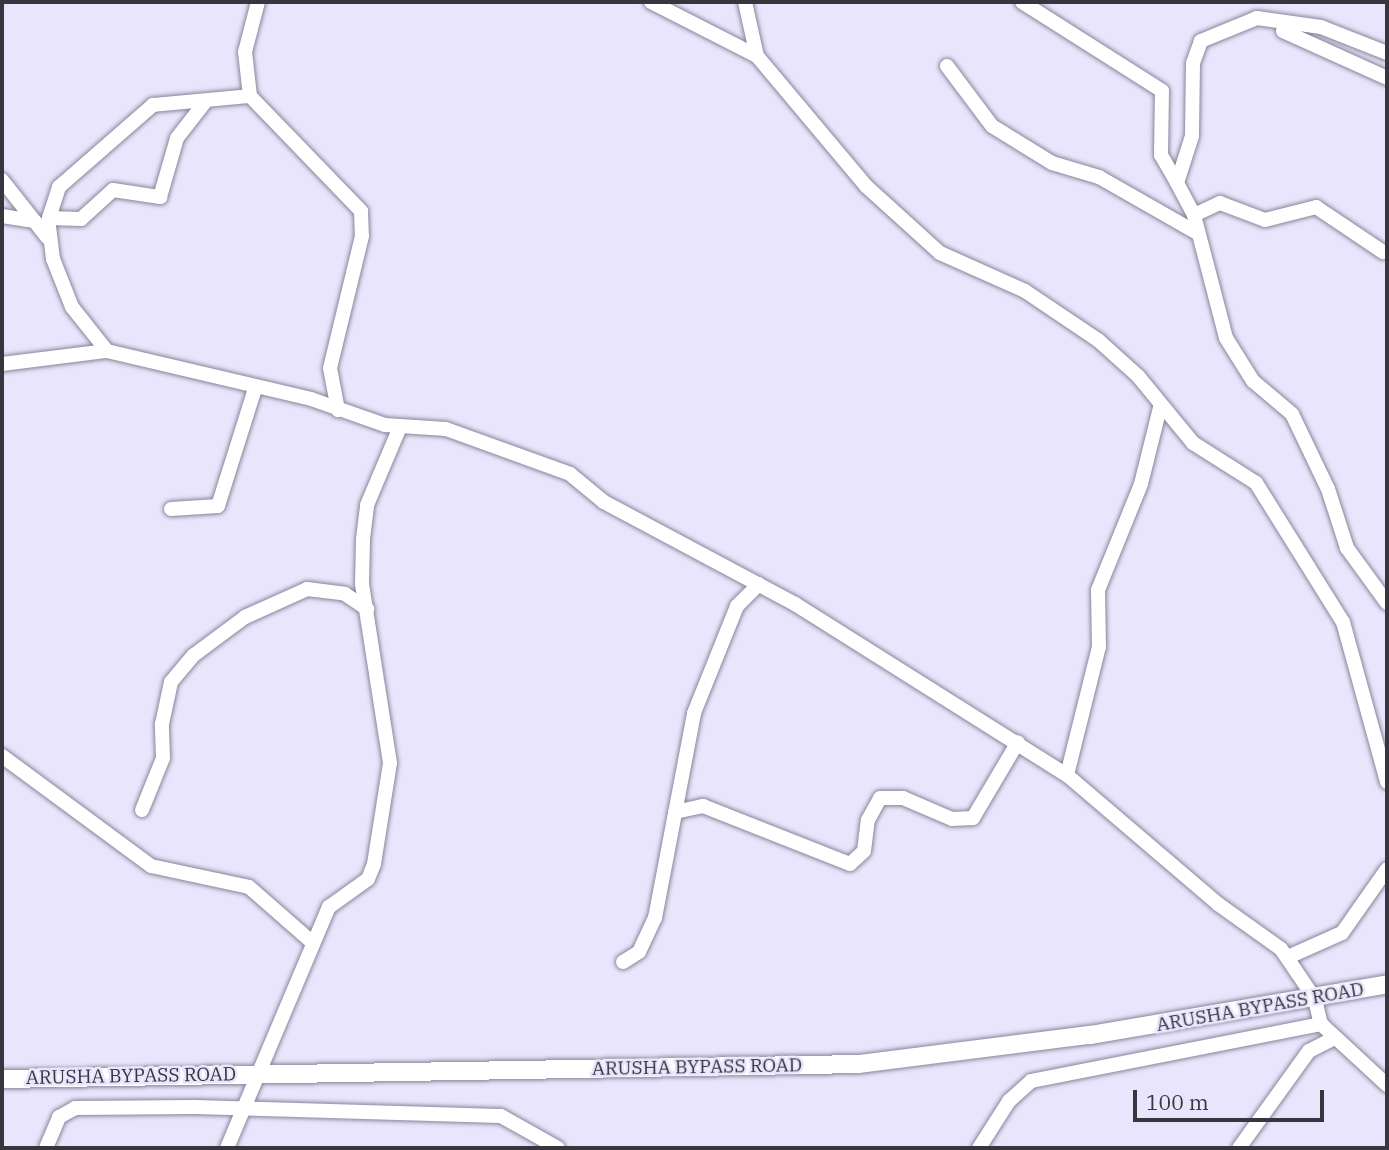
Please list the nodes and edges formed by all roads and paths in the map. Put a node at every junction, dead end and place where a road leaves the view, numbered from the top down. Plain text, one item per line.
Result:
1 (258, 2) edge
2 (651, 2) edge
3 (745, 2) edge
4 (1022, 2) edge
5 (1283, 32) dead end
6 (1387, 53) edge
7 (757, 57) junction
8 (947, 66) dead end
9 (1387, 78) edge
10 (250, 96) junction
11 (205, 102) junction
12 (2, 180) edge
13 (1177, 183) junction
14 (1194, 215) junction
15 (2, 216) edge
16 (42, 220) junction
17 (1197, 233) junction
18 (1383, 252) dead end
19 (107, 351) junction
20 (2, 364) edge
21 (255, 389) junction
22 (1160, 408) junction
23 (338, 410) junction
24 (400, 427) junction
25 (171, 509) dead end
26 (759, 584) junction
27 (1387, 603) edge
28 (367, 610) junction
29 (1018, 743) junction
30 (4, 761) edge
31 (1068, 775) junction
32 (1387, 776) edge
33 (142, 810) dead end
34 (676, 812) junction
35 (1387, 869) edge
36 (313, 943) junction
37 (1288, 957) junction
38 (623, 962) dead end
39 (1387, 984) edge
40 (1315, 999) junction
41 (1321, 1024) junction
42 (1335, 1038) junction
43 (260, 1075) junction
44 (2, 1079) edge
45 (1387, 1085) edge
46 (243, 1110) junction
47 (46, 1148) edge
48 (227, 1148) edge
49 (558, 1148) edge
50 (979, 1148) edge
51 (1239, 1148) edge

1 - 10 street
2 - 7 street
3 - 7 street
4 - 13 street
5 - 9 street
6 - 13 street
7 - 22 street
8 - 17 street
10 - 11 street
10 - 23 street
11 - 16 street
11 - 16 street
12 - 16 street
13 - 14 street
14 - 17 street
14 - 18 street
15 - 16 street
16 - 19 street
17 - 27 street
19 - 20 street
19 - 21 street
21 - 23 street
21 - 25 street
22 - 31 street
22 - 32 street
23 - 24 street
24 - 26 street
24 - 28 street
26 - 29 street
26 - 34 street
28 - 33 street
28 - 36 street
29 - 31 street
29 - 34 street
30 - 36 street
31 - 37 street
34 - 38 street
35 - 37 street
36 - 43 street
37 - 40 street
39 - 40 main road, ARUSHA BYPASS ROAD
40 - 41 street
40 - 43 main road, ARUSHA BYPASS ROAD
41 - 42 street
41 - 50 street
42 - 45 street
42 - 51 street
43 - 44 main road, ARUSHA BYPASS ROAD
43 - 46 street
46 - 47 street
46 - 48 street
46 - 49 street

